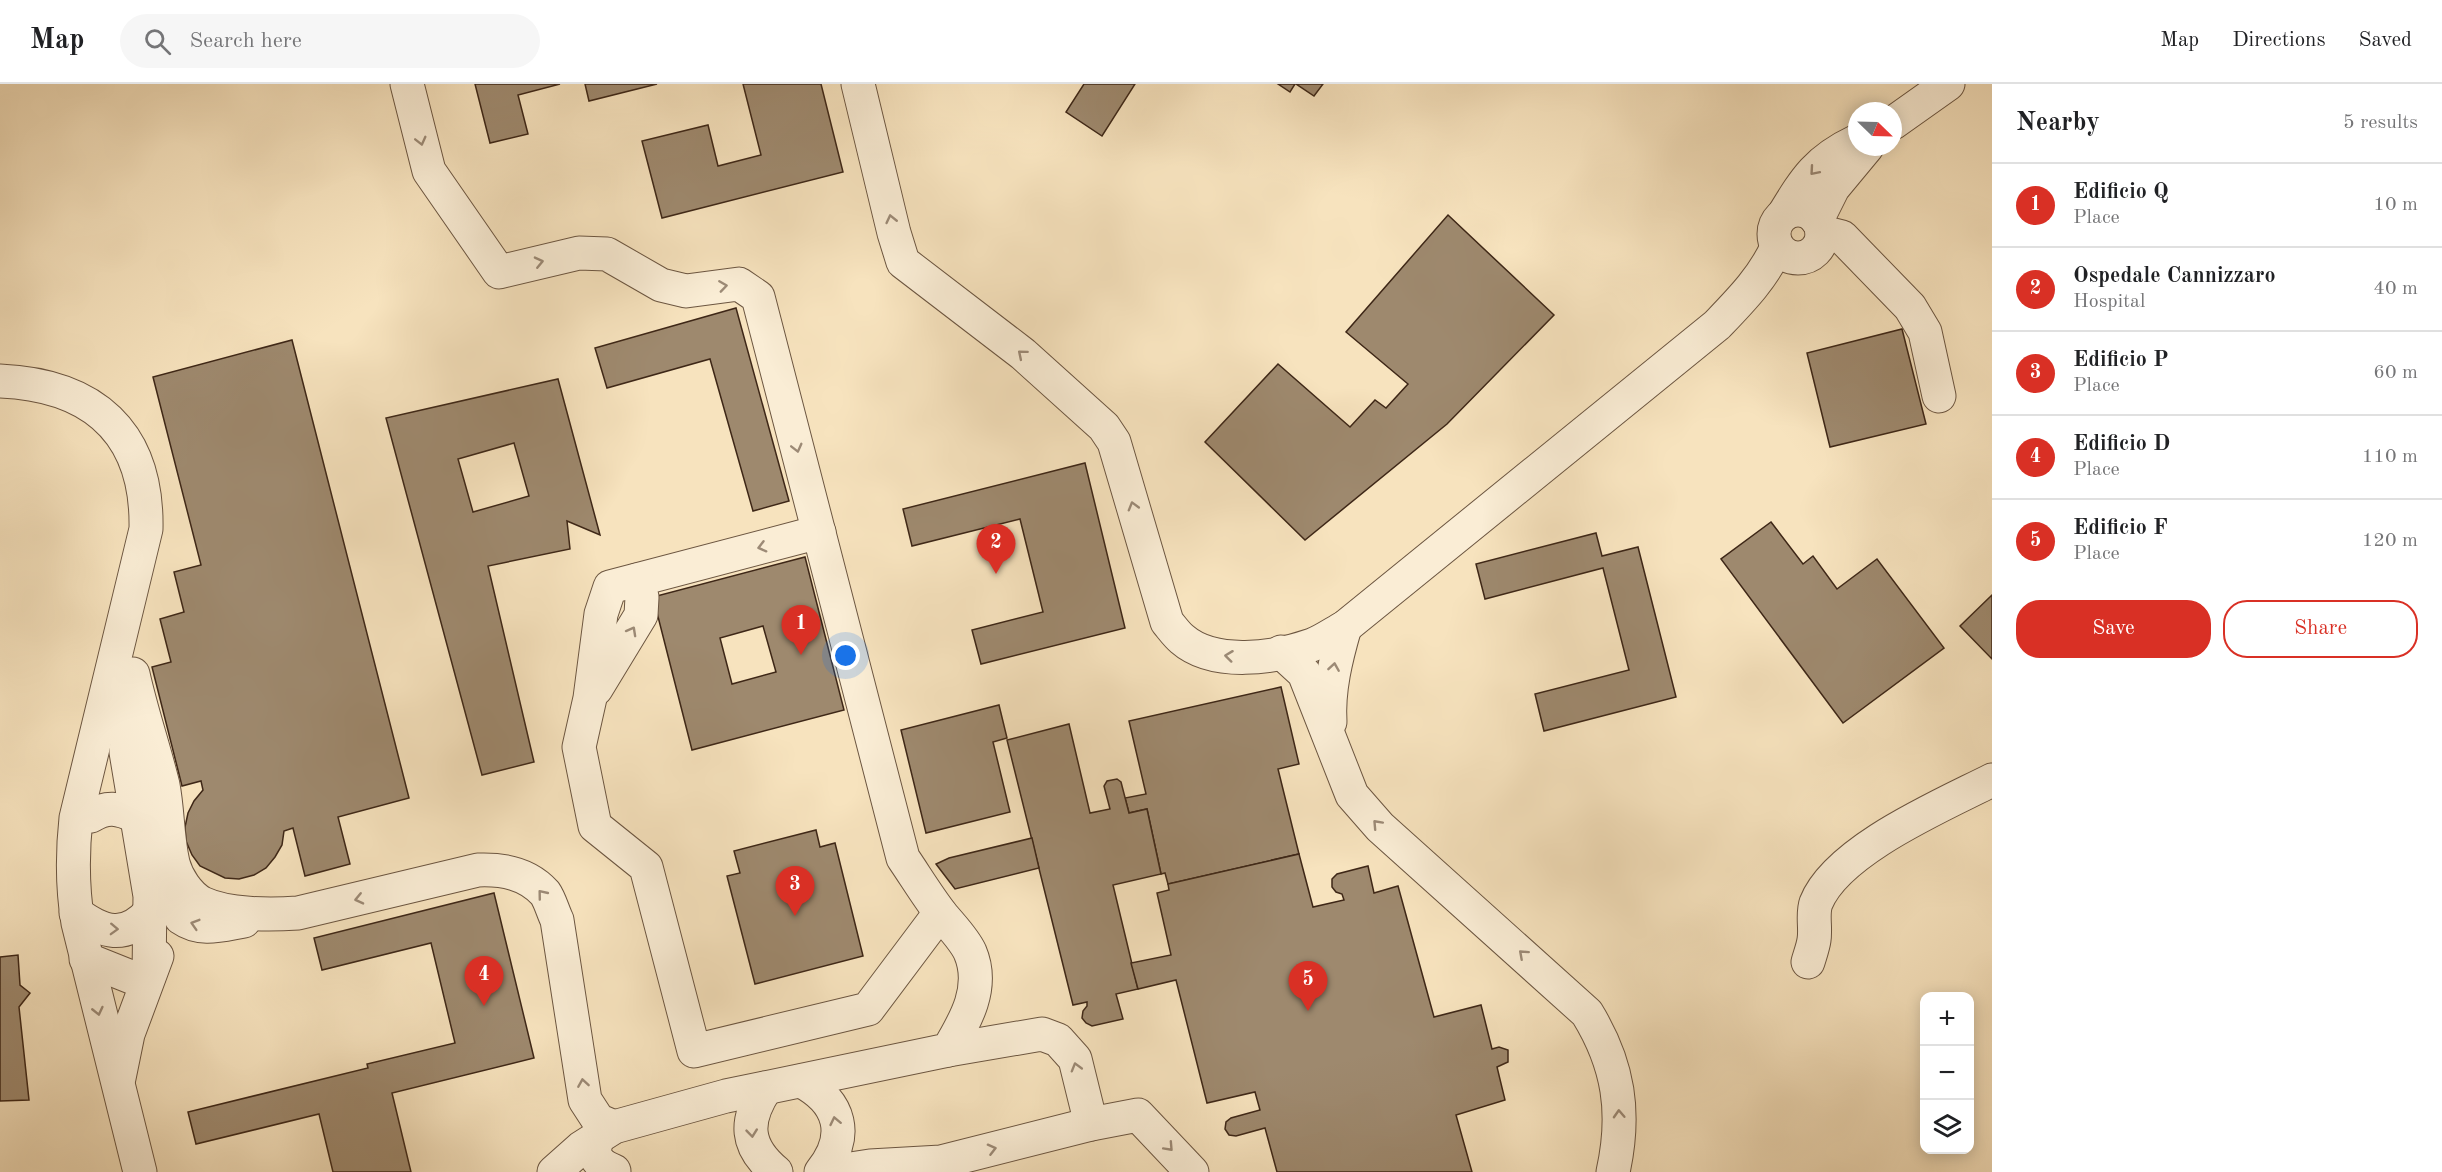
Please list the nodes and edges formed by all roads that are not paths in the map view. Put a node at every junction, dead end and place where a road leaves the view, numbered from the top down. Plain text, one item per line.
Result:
1 (407, 84) edge
2 (858, 84) edge
3 (1948, 84) edge
4 (1902, 117) edge
5 (1848, 145) edge
6 (1860, 156) edge
7 (1784, 214) junction
8 (1817, 236) junction
9 (1777, 247) junction
10 (1717, 325) junction
11 (0, 365) edge
12 (0, 381) edge
13 (1939, 396) dead end
14 (819, 532) junction
15 (1345, 627) junction
16 (1281, 652) junction
17 (125, 661) junction
18 (130, 712) junction
19 (1332, 746) junction
20 (1992, 780) edge
21 (91, 816) junction
22 (135, 816) junction
23 (74, 903) junction
24 (150, 912) junction
25 (940, 913) junction
26 (86, 959) junction
27 (1808, 962) dead end
28 (148, 980) junction
29 (948, 1050) junction
30 (801, 1081) junction
31 (118, 1083) junction
32 (766, 1088) junction
33 (1091, 1124) junction
34 (606, 1132) junction
35 (140, 1172) edge
36 (554, 1172) edge
37 (613, 1172) edge
38 (776, 1172) edge
39 (821, 1172) edge
40 (831, 1172) edge
41 (1192, 1172) edge
42 (1613, 1172) edge

1 -> 14 lane
16 -> 2 lane
3 - 4 lane
5 -> 7 lane
6 - 8 lane
7 - 8 lane
7 - 9 lane
8 - 9 lane
8 - 10 lane
8 - 13 lane
9 - 10 lane
10 - 15 lane
11 - 17 lane
12 - 17 lane
14 - 25 lane
14 -> 25 lane
15 - 16 lane
19 -> 15 lane
16 - 19 lane
17 - 18 lane
17 - 21 lane
17 - 23 lane
34 -> 17 lane
18 - 22 lane
18 - 28 lane
42 -> 19 lane
20 - 27 lane
21 - 22 lane
21 - 23 lane
22 - 24 lane
23 -> 24 lane
23 - 26 lane
24 - 28 lane
25 - 29 lane
26 - 28 lane
26 -> 31 lane
28 - 31 lane
29 - 30 lane
33 -> 29 lane
30 - 32 lane
39 -> 30 lane
31 - 35 lane
32 - 34 lane
32 -> 38 lane
40 -> 33 lane
33 -> 41 lane
34 - 36 lane
34 - 37 lane

